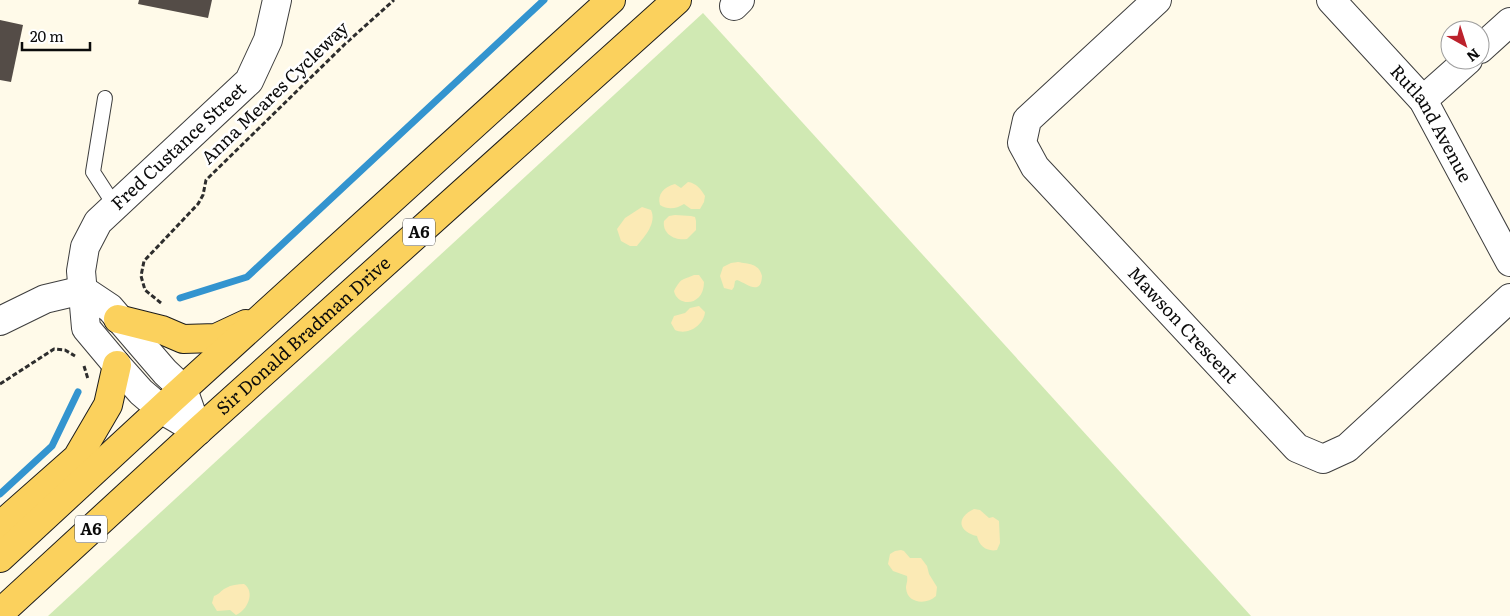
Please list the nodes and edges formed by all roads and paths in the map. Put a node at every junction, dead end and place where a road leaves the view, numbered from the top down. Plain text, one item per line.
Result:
1 (276, 0) edge
2 (394, 0) edge
3 (611, 0) edge
4 (677, 0) edge
5 (1157, 0) edge
6 (1331, 0) edge
7 (1510, 22) edge
8 (1490, 40) edge
9 (1457, 70) edge
10 (105, 98) dead end
11 (1423, 100) junction
12 (115, 206) junction
13 (1510, 262) edge
14 (83, 290) junction
15 (1510, 298) edge
16 (168, 309) dead end
17 (262, 317) junction
18 (118, 319) junction
19 (0, 321) edge
20 (116, 365) junction
21 (0, 384) edge
22 (89, 384) dead end
23 (183, 389) junction
24 (161, 409) junction
25 (198, 431) junction
26 (0, 526) edge
27 (0, 558) edge
28 (0, 613) edge

1 - 12 street, Fred Custance Street
2 - 16 path, Anna Meares Cycleway
3 - 17 main road, A6
4 - 25 main road, Sir Donald Bradman Drive / A6
5 - 15 street, Mawson Crescent
6 - 11 street, Rutland Avenue
7 - 8 street
9 - 11 street
10 - 12 lane
11 - 13 street, Rutland Avenue
12 - 14 street, Fred Custance Street
14 - 18 street
14 - 19 street
14 - 20 street, Fred Custance Street
17 - 18 main road
17 - 23 main road, A6
18 - 23 street
20 - 24 street, Fred Custance Street
20 - 26 main road
21 - 22 path
23 - 24 main road, A6
23 - 25 street
24 - 25 street, Fred Custance Street
24 - 27 main road, A6
25 - 28 main road, Sir Donald Bradman Drive / A6

